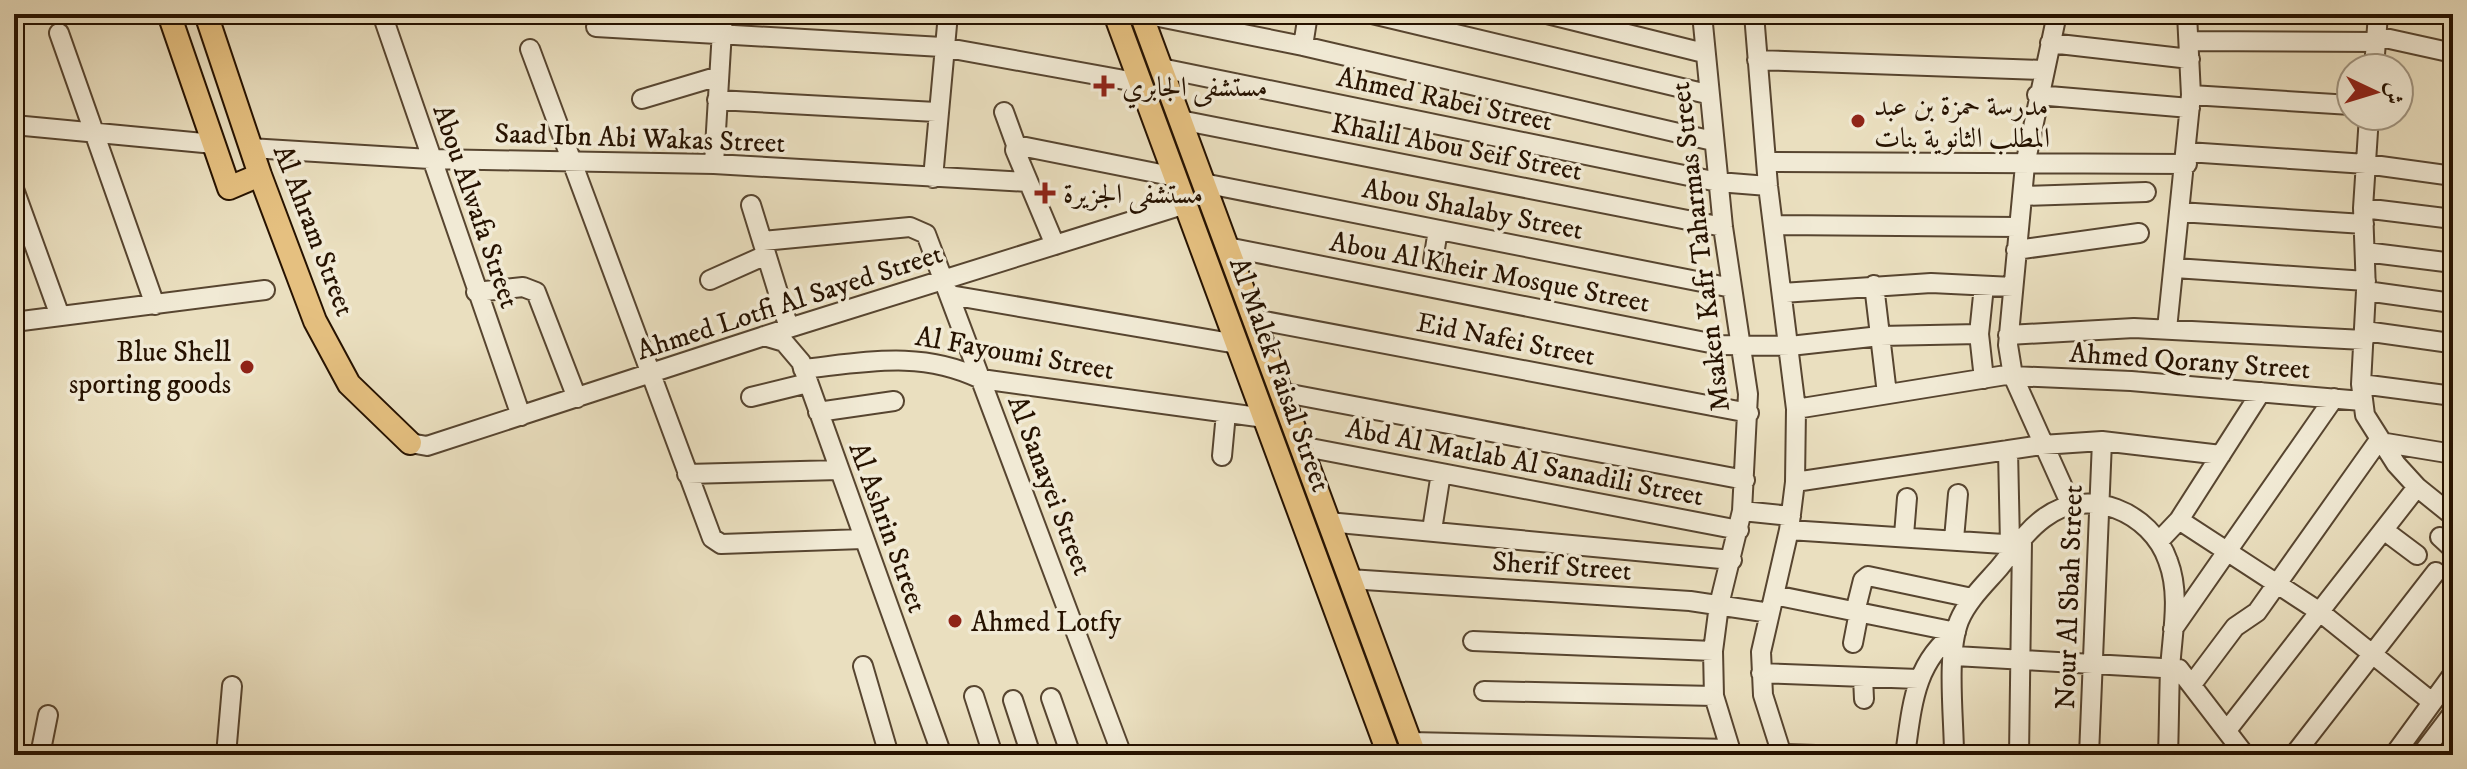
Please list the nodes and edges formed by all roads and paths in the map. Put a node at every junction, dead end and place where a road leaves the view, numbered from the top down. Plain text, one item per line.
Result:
1 (169, 14) edge
2 (206, 14) edge
3 (382, 14) edge
4 (723, 14) edge
5 (948, 14) edge
6 (1115, 14) edge
7 (1142, 14) edge
8 (1308, 14) edge
9 (1372, 14) edge
10 (1547, 14) edge
11 (1702, 14) edge
12 (1754, 14) edge
13 (2057, 14) edge
14 (2187, 14) edge
15 (2378, 14) edge
16 (628, 22) edge
17 (596, 27) dead end
18 (59, 33) dead end
19 (722, 35) junction
20 (2376, 39) junction
21 (2050, 43) junction
22 (1303, 46) junction
23 (942, 47) junction
24 (530, 49) dead end
25 (2189, 50) junction
26 (2375, 52) edge
27 (1704, 53) junction
28 (2453, 53) edge
29 (1757, 60) junction
30 (1161, 68) junction
31 (2043, 70) junction
32 (719, 76) junction
33 (1141, 83) junction
34 (1707, 94) junction
35 (2037, 95) junction
36 (642, 99) dead end
37 (717, 100) junction
38 (2191, 102) junction
39 (2335, 105) edge
40 (936, 112) junction
41 (1004, 112) dead end
42 (1180, 120) junction
43 (14, 125) edge
44 (2368, 132) edge
45 (97, 135) junction
46 (1713, 141) junction
47 (214, 144) junction
48 (1016, 145) junction
49 (251, 148) junction
50 (2187, 158) junction
51 (430, 159) junction
52 (571, 162) junction
53 (1766, 162) junction
54 (714, 164) junction
55 (2366, 164) junction
56 (2025, 165) junction
57 (260, 175) junction
58 (2453, 176) edge
59 (1176, 177) junction
60 (933, 178) junction
61 (1028, 182) junction
62 (1718, 182) junction
63 (1203, 183) junction
64 (1768, 186) junction
65 (14, 189) edge
66 (2146, 192) dead end
67 (2022, 196) junction
68 (1186, 204) junction
69 (751, 205) dead end
70 (2179, 212) junction
71 (2364, 216) junction
72 (2453, 219) edge
73 (1773, 225) junction
74 (1723, 227) junction
75 (2018, 227) junction
76 (1438, 230) junction
77 (2139, 233) dead end
78 (1055, 245) junction
79 (1227, 247) junction
80 (764, 248) junction
81 (2016, 250) junction
82 (2365, 252) junction
83 (1433, 261) dead end
84 (2453, 263) edge
85 (2175, 268) junction
86 (710, 280) dead end
87 (1874, 285) junction
88 (1984, 286) junction
89 (2366, 286) junction
90 (2013, 287) junction
91 (947, 288) junction
92 (1732, 288) junction
93 (265, 290) dead end
94 (476, 292) junction
95 (1782, 293) junction
96 (2452, 303) edge
97 (155, 305) junction
98 (60, 316) junction
99 (1254, 319) junction
100 (14, 322) edge
101 (789, 328) junction
102 (2167, 329) junction
103 (1979, 334) junction
104 (2008, 335) junction
105 (763, 336) junction
106 (1880, 336) junction
107 (2364, 336) junction
108 (2443, 342) dead end
109 (1237, 344) junction
110 (1790, 346) junction
111 (1743, 347) junction
112 (650, 374) junction
113 (2013, 375) junction
114 (805, 376) junction
115 (981, 379) junction
116 (1984, 379) junction
117 (1280, 392) junction
118 (2261, 392) junction
119 (2362, 393) junction
120 (1887, 394) junction
121 (2453, 396) edge
122 (751, 397) dead end
123 (577, 398) junction
124 (2334, 398) junction
125 (894, 401) dead end
126 (1796, 409) junction
127 (818, 412) junction
128 (1226, 413) junction
129 (1749, 413) junction
130 (521, 416) junction
131 (1265, 418) junction
132 (2102, 441) junction
133 (2380, 441) junction
134 (410, 443) joint
135 (2042, 445) junction
136 (1300, 446) junction
137 (2008, 450) junction
138 (2453, 454) edge
139 (2221, 455) junction
140 (1222, 456) dead end
141 (839, 470) junction
142 (1441, 473) junction
143 (687, 474) junction
144 (1745, 480) junction
145 (1795, 482) junction
146 (2417, 487) junction
147 (1958, 494) dead end
148 (1907, 498) dead end
149 (2100, 504) junction
150 (2071, 505) junction
151 (2453, 516) edge
152 (2179, 520) junction
153 (1741, 521) junction
154 (1328, 522) junction
155 (1790, 523) junction
156 (1432, 530) junction
157 (2385, 531) junction
158 (1904, 535) junction
159 (863, 539) junction
160 (1954, 539) junction
161 (2159, 541) junction
162 (2017, 543) junction
163 (2229, 550) junction
164 (2417, 555) dead end
165 (1732, 560) junction
166 (2436, 572) dead end
167 (2278, 583) junction
168 (1353, 589) junction
169 (1972, 598) junction
170 (1772, 604) junction
171 (1719, 605) junction
172 (1336, 610) junction
173 (1857, 612) junction
174 (2320, 612) junction
175 (2173, 629) junction
176 (1956, 632) junction
177 (1370, 635) junction
178 (1473, 641) dead end
179 (1853, 643) dead end
180 (1350, 648) junction
181 (1713, 651) junction
182 (2372, 653) junction
183 (1955, 656) junction
184 (2021, 660) junction
185 (2094, 664) junction
186 (863, 666) dead end
187 (2170, 668) junction
188 (1761, 673) junction
189 (2453, 674) edge
190 (1863, 677) junction
191 (1918, 679) junction
192 (2193, 683) junction
193 (232, 686) dead end
194 (1484, 691) dead end
195 (974, 696) dead end
196 (1714, 696) junction
197 (1051, 698) dead end
198 (1864, 699) dead end
199 (1013, 700) dead end
200 (2432, 702) junction
201 (2453, 713) edge
202 (48, 715) dead end
203 (2228, 729) junction
204 (2453, 741) edge
205 (1412, 749) edge
206 (2425, 749) edge
207 (1731, 752) edge
208 (1782, 754) edge
209 (40, 755) edge
210 (226, 755) edge
211 (889, 755) edge
212 (942, 755) edge
213 (993, 755) edge
214 (1031, 755) edge
215 (1071, 755) edge
216 (1122, 755) edge
217 (1389, 755) edge
218 (1816, 755) edge
219 (1905, 755) edge
220 (1954, 755) edge
221 (2019, 755) edge
222 (2089, 755) edge
223 (2168, 755) edge
224 (2245, 755) edge
225 (2294, 755) edge
226 (2394, 755) edge

1 - 47 main road
2 - 49 main road, Al Ahram Street
3 - 51 street, Abou Alwafa Street
4 - 19 street
5 - 23 street
6 - 33 main road, Al Malek Faisal Street
7 - 22 street
7 - 30 main road, Al Malek Faisal Street
8 - 22 street
9 - 34 street
10 - 27 street
11 - 27 street, Msaken Kafr Taharmas Street
12 - 29 street
13 - 21 street
14 - 25 street
15 - 20 street
16 - 17 street
16 - 19 street
18 - 45 street
19 - 23 street
19 - 32 street
20 - 25 street
20 - 26 street
20 - 28 street
21 - 25 street
21 - 31 street
22 - 46 street
23 - 33 street
23 - 40 street
24 - 52 street
25 - 38 street
27 - 34 street, Msaken Kafr Taharmas Street
29 - 31 street
29 - 53 street
30 - 42 main road, Al Malek Faisal Street
30 - 62 street, Ahmed Rabei Street
31 - 35 street
32 - 36 street
32 - 37 street
33 - 59 main road, Al Malek Faisal Street
34 - 46 street, Msaken Kafr Taharmas Street
35 - 38 street
35 - 56 street
37 - 40 street
37 - 54 street
38 - 39 street
38 - 50 street
40 - 60 street
41 - 48 street
42 - 63 main road, Al Malek Faisal Street
42 - 74 street, Khalil Abou Seif Street
43 - 45 street
44 - 55 street
45 - 47 street
45 - 97 street
46 - 62 street, Msaken Kafr Taharmas Street
47 - 57 main road
48 - 59 street
48 - 61 street
49 - 51 street, Saad Ibn Abi Wakas Street
49 - 57 main road, Al Ahram Street
50 - 55 street
50 - 56 street
50 - 70 street
51 - 52 street, Saad Ibn Abi Wakas Street
51 - 94 street, Abou Alwafa Street
52 - 54 street, Saad Ibn Abi Wakas Street
52 - 112 street
53 - 56 street
53 - 64 street
54 - 60 street, Saad Ibn Abi Wakas Street
55 - 58 street
55 - 71 street
56 - 67 street
57 - 134 main road, Al Ahram Street
59 - 68 main road, Al Malek Faisal Street
60 - 61 street, Saad Ibn Abi Wakas Street
61 - 78 street
62 - 64 street, Ahmed Rabei Street
62 - 74 street, Msaken Kafr Taharmas Street
63 - 76 street, Abou Shalaby Street
63 - 79 main road, Al Malek Faisal Street
64 - 73 street
65 - 98 street
66 - 67 street
67 - 75 street
68 - 78 street, Ahmed Lotfi Al Sayed Street
68 - 109 main road, Al Malek Faisal Street
69 - 80 street
70 - 71 street
70 - 85 street
71 - 72 street
71 - 82 street
73 - 75 street
73 - 95 street
74 - 92 street, Msaken Kafr Taharmas Street
75 - 81 street
76 - 83 street
76 - 92 street, Abou Shalaby Street
77 - 81 street
78 - 91 street, Ahmed Lotfi Al Sayed Street
79 - 99 main road, Al Malek Faisal Street
79 - 111 street, Abou Al Kheir Mosque Street
80 - 86 street
80 - 91 street, Al Sanayei Street
80 - 101 street
81 - 90 street
82 - 84 street
82 - 89 street
85 - 89 street
85 - 102 street
87 - 88 street
87 - 95 street
87 - 106 street
88 - 90 street
88 - 103 street
89 - 96 street
89 - 107 street
90 - 104 street
91 - 101 street, Ahmed Lotfi Al Sayed Street
91 - 109 street
91 - 115 street, Al Sanayei Street
92 - 111 street, Msaken Kafr Taharmas Street
93 - 97 street
94 - 123 street
94 - 130 street, Abou Alwafa Street
95 - 110 street
97 - 98 street
98 - 100 street
99 - 117 main road, Al Malek Faisal Street
99 - 129 street, Eid Nafei Street
101 - 105 street, Ahmed Lotfi Al Sayed Street
102 - 104 street
102 - 107 street
103 - 106 street, Abou Al Kheir Mosque Street
103 - 116 street
104 - 113 street
105 - 112 street, Ahmed Lotfi Al Sayed Street
105 - 114 street, Al Ashrin Street
106 - 110 street, Abou Al Kheir Mosque Street
106 - 120 street
107 - 108 street
107 - 119 street
109 - 131 main road, Al Malek Faisal Street
110 - 111 street, Abou Al Kheir Mosque Street
110 - 126 street
111 - 129 street, Msaken Kafr Taharmas Street
112 - 123 street, Ahmed Lotfi Al Sayed Street
112 - 143 street
113 - 116 street, Ahmed Qorany Street
113 - 118 street, Ahmed Qorany Street
113 - 135 street
114 - 115 street, Al Fayoumi Street
114 - 122 street, Al Fayoumi Street
114 - 127 street, Al Ashrin Street
115 - 128 street, Al Fayoumi Street
115 - 216 street, Al Sanayei Street
116 - 120 street, Ahmed Qorany Street
117 - 136 main road, Al Malek Faisal Street
117 - 144 street
118 - 124 street, Ahmed Qorany Street
118 - 139 street
119 - 121 street, Ahmed Qorany Street
119 - 124 street, Ahmed Qorany Street
119 - 133 street
120 - 126 street, Ahmed Qorany Street
123 - 130 street, Ahmed Lotfi Al Sayed Street
124 - 163 street
125 - 127 street
126 - 145 street
127 - 141 street, Al Ashrin Street
128 - 131 street, Al Fayoumi Street
128 - 140 street
129 - 144 street, Msaken Kafr Taharmas Street
130 - 134 street, Ahmed Lotfi Al Sayed Street
131 - 172 main road, Al Malek Faisal Street
132 - 135 street
132 - 139 street
132 - 149 street, Nour Al Sbah Street
133 - 138 street
133 - 146 street
133 - 167 street
135 - 137 street
135 - 150 street
136 - 142 street, Abd Al Matlab Al Sanadili Street
136 - 154 main road, Al Malek Faisal Street
137 - 145 street
137 - 162 street
139 - 152 street
141 - 143 street
141 - 159 street, Al Ashrin Street
142 - 153 street, Abd Al Matlab Al Sanadili Street
142 - 156 street
143 - 159 street
144 - 153 street, Msaken Kafr Taharmas Street
145 - 155 street
146 - 151 street
146 - 157 street
147 - 160 street
148 - 158 street
149 - 150 street
149 - 161 street
149 - 185 street, Nour Al Sbah Street
150 - 162 street
152 - 161 street
152 - 163 street
153 - 155 street, Abd Al Matlab Al Sanadili Street
153 - 165 street, Msaken Kafr Taharmas Street
154 - 156 street
154 - 168 main road, Al Malek Faisal Street
155 - 158 street, Abd Al Matlab Al Sanadili Street
155 - 170 street
156 - 165 street
157 - 164 street
157 - 174 street
158 - 160 street, Abd Al Matlab Al Sanadili Street
159 - 212 street, Al Ashrin Street
160 - 162 street, Abd Al Matlab Al Sanadili Street
161 - 175 street
162 - 169 street
162 - 184 street
163 - 167 street
163 - 175 street
165 - 171 street, Msaken Kafr Taharmas Street
166 - 182 street
167 - 174 street
167 - 192 street
168 - 171 street, Sherif Street
168 - 172 main road
168 - 177 main road, Al Malek Faisal Street
169 - 173 street
169 - 176 street
170 - 171 street, Sherif Street
170 - 173 street, Sherif Street
170 - 188 street
171 - 181 street, Msaken Kafr Taharmas Street
172 - 180 main road, Al Malek Faisal Street
173 - 176 street, Sherif Street
173 - 179 street
174 - 182 street
174 - 203 street
175 - 187 street
176 - 183 street
176 - 191 street
177 - 180 main road
177 - 205 main road, Al Malek Faisal Street
178 - 181 street
180 - 217 main road, Al Malek Faisal Street
181 - 196 street, Msaken Kafr Taharmas Street
182 - 200 street
182 - 225 street
183 - 184 street
183 - 220 street
184 - 185 street
184 - 221 street
185 - 187 street
185 - 222 street, Nour Al Sbah Street
186 - 211 street
187 - 192 street
187 - 223 street
188 - 190 street
188 - 208 street
189 - 200 street
190 - 191 street
190 - 198 street
191 - 219 street
192 - 203 street
193 - 210 street
194 - 196 street
195 - 213 street
196 - 207 street, Msaken Kafr Taharmas Street
197 - 215 street
199 - 214 street
200 - 226 street
201 - 206 street
202 - 209 street
203 - 224 street
204 - 206 street
205 - 207 street
208 - 218 street

